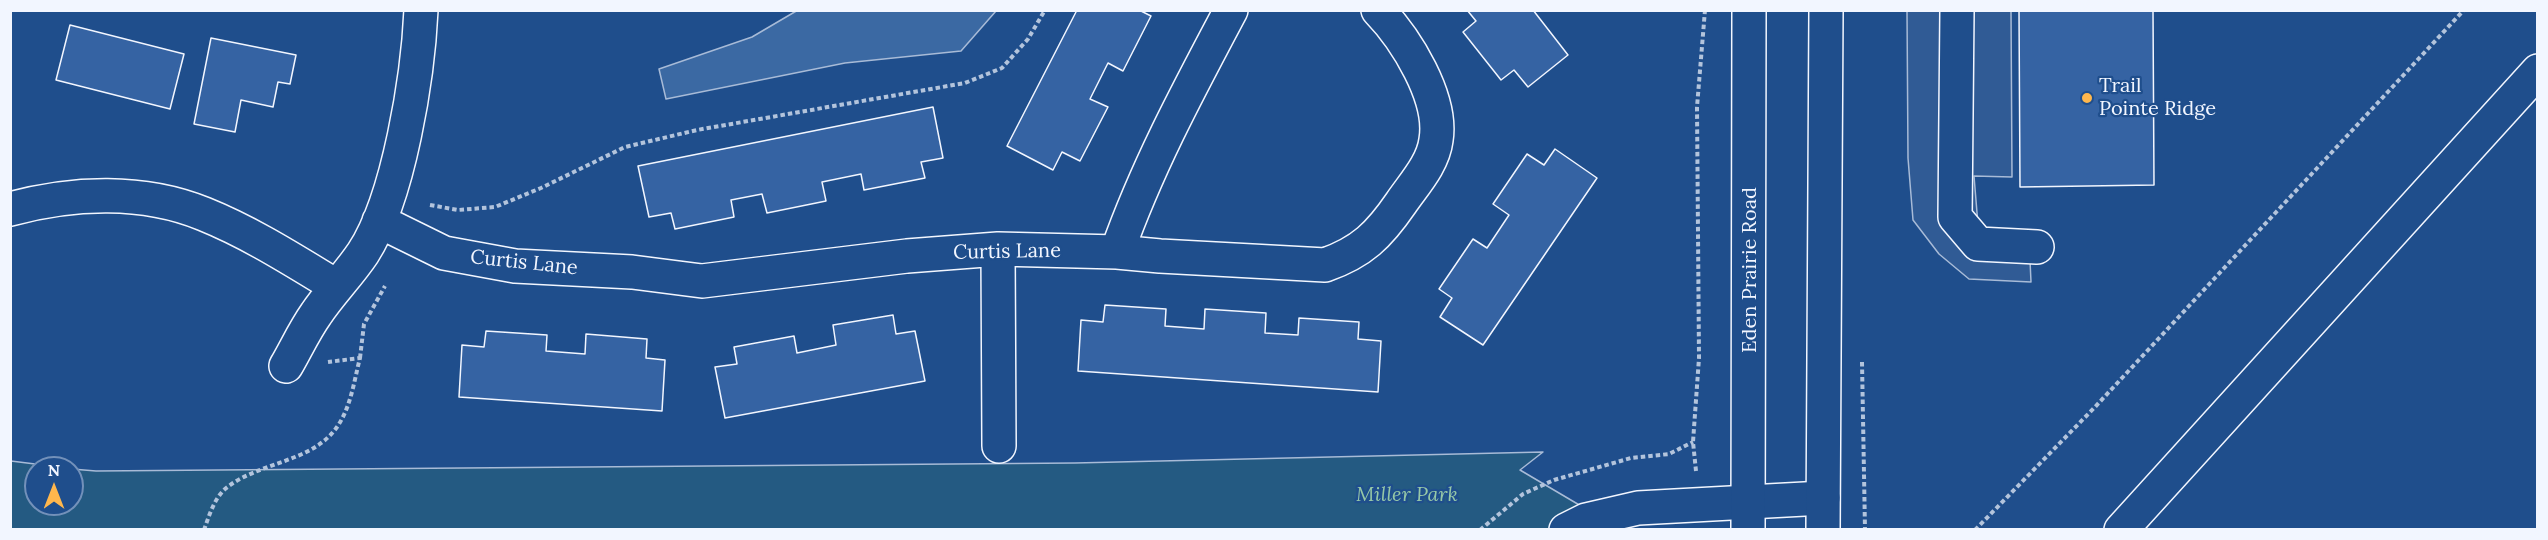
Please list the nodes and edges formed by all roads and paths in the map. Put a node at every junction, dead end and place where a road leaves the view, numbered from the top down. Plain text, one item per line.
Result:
1 (421, 10) edge
2 (1045, 10) edge
3 (1232, 10) edge
4 (1378, 10) edge
5 (1705, 10) edge
6 (1749, 10) edge
7 (1826, 10) edge
8 (1957, 10) edge
9 (2464, 10) edge
10 (2538, 71) edge
11 (10, 209) edge
12 (379, 221) junction
13 (415, 238) junction
14 (2037, 247) dead end
15 (998, 249) junction
16 (1117, 252) junction
17 (336, 286) junction
18 (1862, 352) dead end
19 (360, 358) junction
20 (286, 366) joint
21 (1693, 442) junction
22 (999, 446) dead end
23 (1694, 454) dead end
24 (1823, 514) edge
25 (1749, 515) edge
26 (204, 530) edge
27 (1480, 530) edge
28 (1566, 530) edge
29 (1865, 530) edge
30 (1975, 530) edge
31 (2121, 530) edge

1 - 12 street
2 - 13 path
3 - 16 street
4 - 16 street, Curtis Lane
5 - 21 path
6 - 25 street, Eden Prairie Road
7 - 24 street
8 - 14 street
9 - 30 path
10 - 31 street
11 - 17 street
12 - 13 street, Curtis Lane
12 - 17 street
13 - 15 street, Curtis Lane
13 - 19 path
15 - 16 street, Curtis Lane
15 - 22 street
17 - 20 street
18 - 29 path
19 - 20 path
19 - 26 path
21 - 23 path
21 - 27 path
24 - 25 street
25 - 28 street

